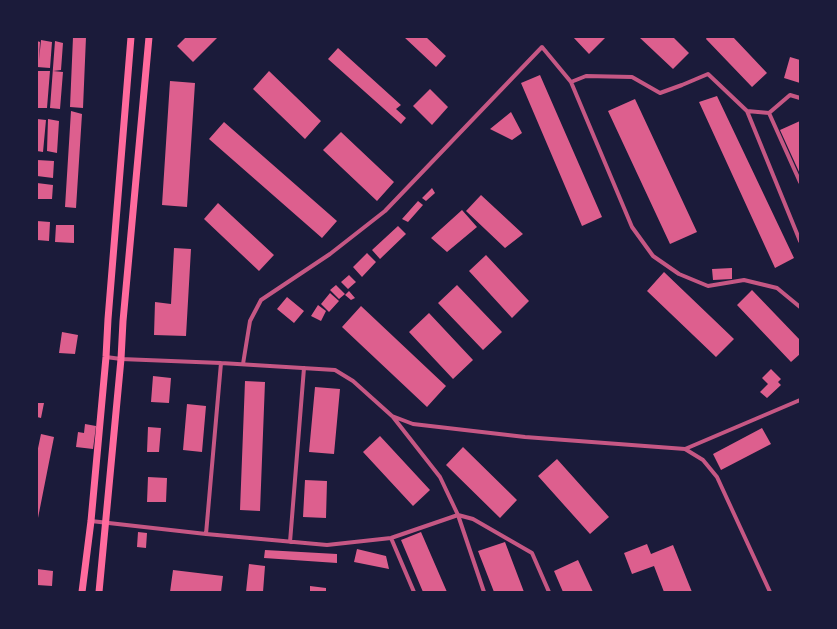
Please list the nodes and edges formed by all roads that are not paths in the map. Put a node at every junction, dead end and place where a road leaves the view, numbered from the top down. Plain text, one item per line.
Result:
1 (131, 37) edge
2 (149, 37) edge
3 (571, 82) junction
4 (800, 98) edge
5 (747, 111) junction
6 (769, 113) junction
7 (800, 182) edge
8 (800, 241) edge
9 (799, 305) edge
10 (106, 357) junction
11 (121, 359) junction
12 (220, 363) junction
13 (243, 364) junction
14 (304, 368) junction
15 (800, 400) edge
16 (392, 416) junction
17 (685, 449) junction
18 (458, 516) junction
19 (91, 521) junction
20 (106, 523) junction
21 (206, 534) junction
22 (391, 538) junction
23 (290, 542) junction
24 (82, 592) edge
25 (99, 592) edge
26 (414, 592) edge
27 (484, 592) edge
28 (549, 592) edge
29 (770, 592) edge

1 - 10 main road
2 - 11 main road
3 - 5 street
3 - 9 street
3 - 13 street
4 - 6 street
5 - 6 street
5 - 8 street
6 - 7 street
10 - 11 street
10 - 19 main road
11 - 12 street
11 - 20 main road
12 - 13 street
12 - 21 street
13 - 14 street
14 - 16 street
14 - 23 street
15 - 17 street
16 - 17 street
16 - 18 street
17 - 29 street
18 - 22 street
18 - 27 street
18 - 28 street
19 - 20 street
19 - 24 main road
20 - 21 street
20 - 25 main road
21 - 23 street
22 - 23 street
22 - 26 street

